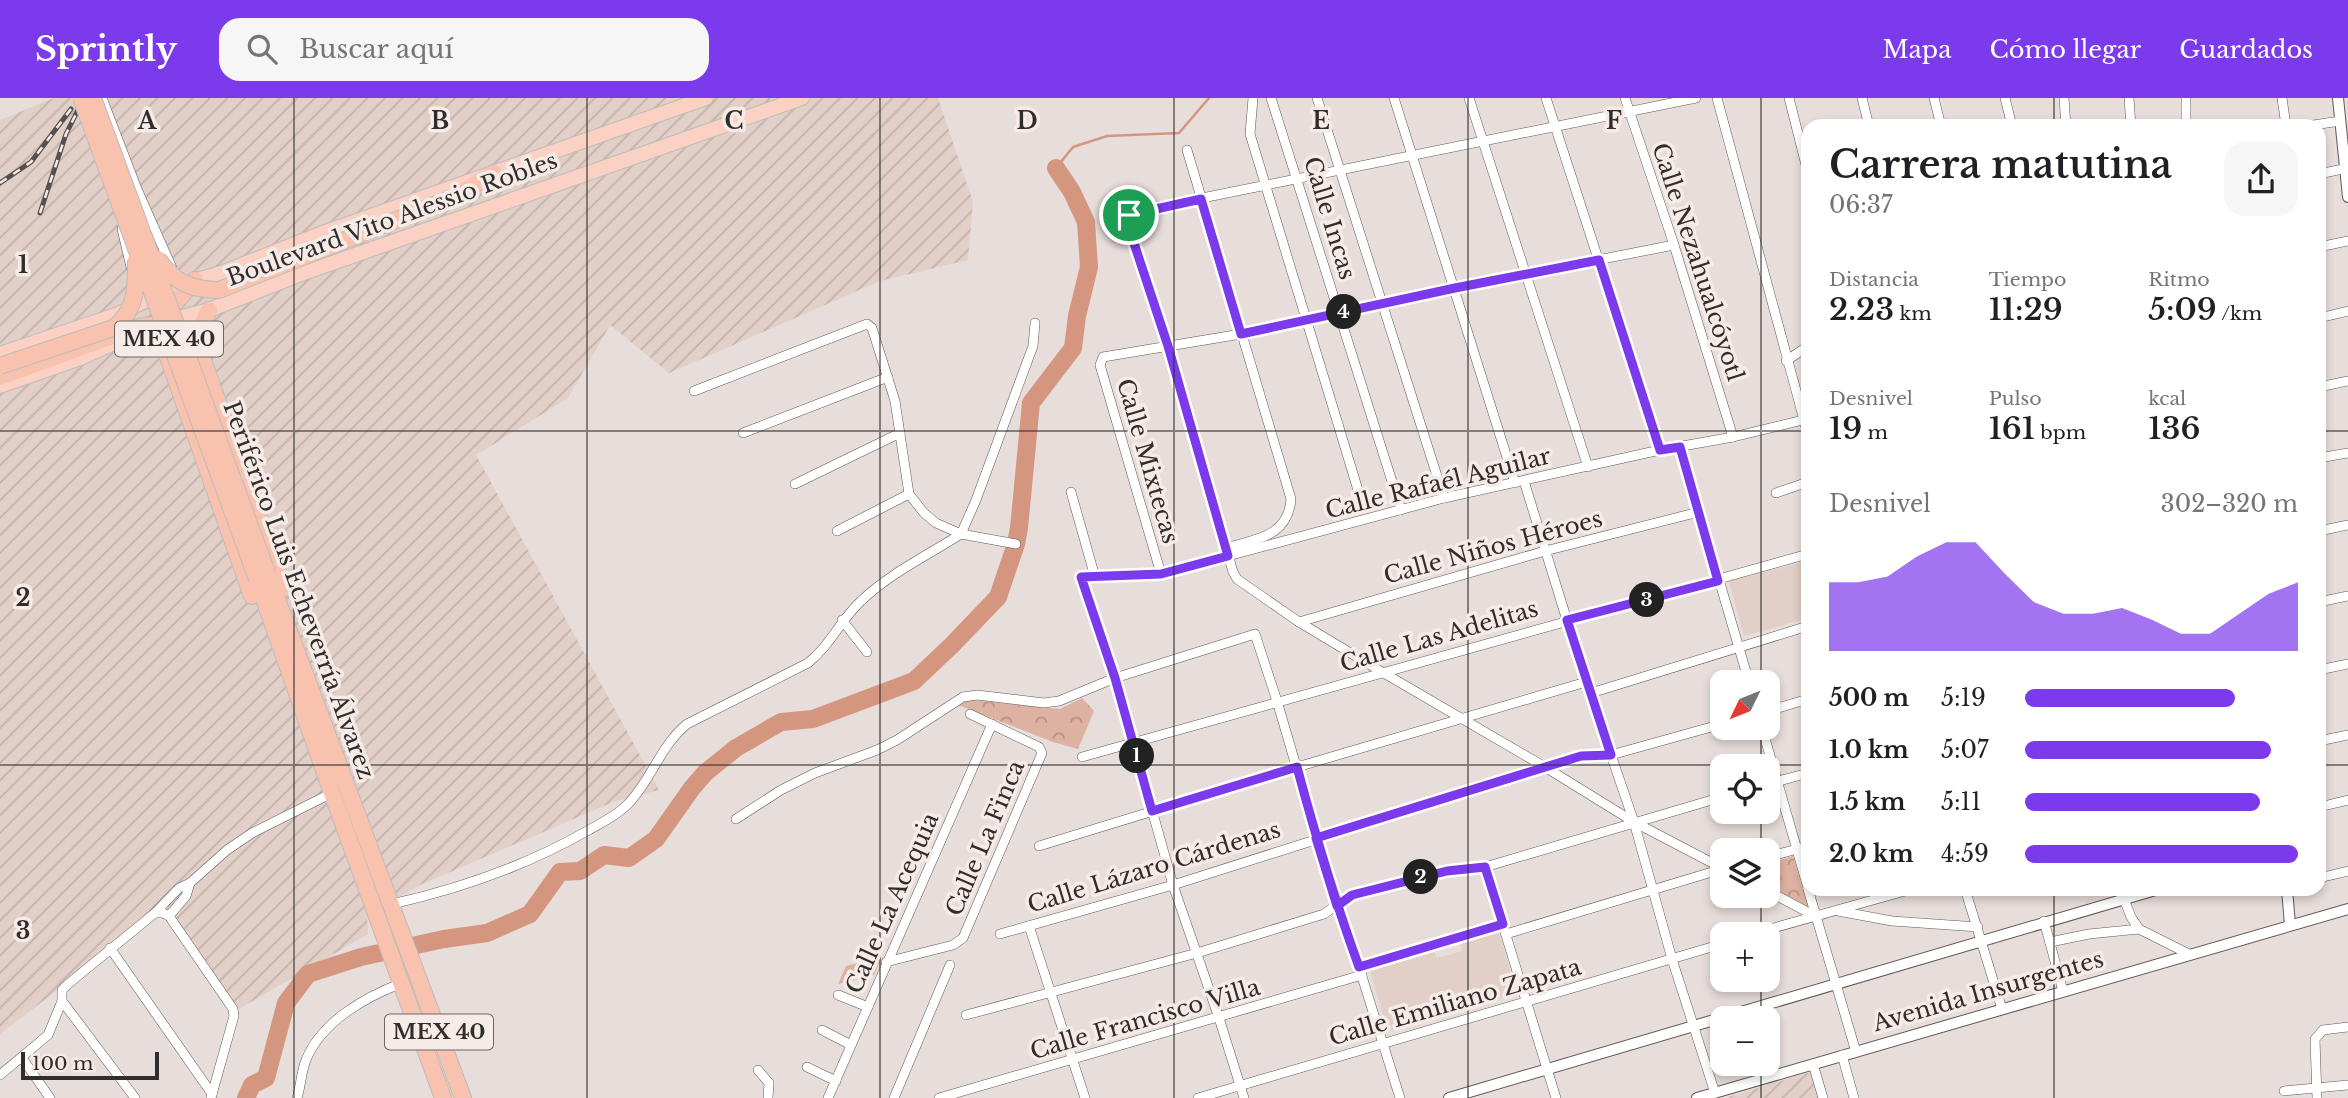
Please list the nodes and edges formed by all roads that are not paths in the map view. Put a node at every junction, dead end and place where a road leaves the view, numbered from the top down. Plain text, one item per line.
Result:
1 (75, 98) edge
2 (81, 98) edge
3 (93, 98) edge
4 (102, 98) edge
5 (706, 98) edge
6 (802, 98) edge
7 (1253, 98) edge
8 (1271, 98) edge
9 (1317, 98) edge
10 (1394, 98) edge
11 (1469, 98) edge
12 (1546, 98) edge
13 (1625, 98) edge
14 (1696, 98) edge
15 (1717, 98) edge
16 (1789, 98) edge
17 (1862, 98) edge
18 (1934, 98) edge
19 (2005, 98) edge
20 (2064, 98) edge
21 (2129, 98) edge
22 (2186, 98) edge
23 (2282, 98) edge
24 (2341, 99) edge
25 (784, 101) edge
26 (1629, 111) junction
27 (1867, 119) edge
28 (1939, 119) edge
29 (2010, 119) edge
30 (2066, 119) edge
31 (2130, 119) edge
32 (2186, 119) edge
33 (2285, 119) edge
34 (2340, 121) junction
35 (2326, 123) edge
36 (1555, 126) junction
37 (1484, 141) junction
38 (1801, 145) edge
39 (1187, 150) dead end
40 (1413, 156) junction
41 (2346, 168) edge
42 (1340, 171) junction
43 (2326, 172) edge
44 (494, 173) junction
45 (1298, 180) junction
46 (1267, 187) junction
47 (2348, 197) edge
48 (1201, 199) junction
49 (2348, 241) edge
50 (141, 242) junction
51 (1674, 245) junction
52 (2326, 246) edge
53 (1599, 260) junction
54 (169, 263) junction
55 (220, 273) junction
56 (1527, 275) junction
57 (134, 279) junction
58 (200, 279) junction
59 (177, 286) junction
60 (1455, 288) junction
61 (232, 301) junction
62 (1383, 304) junction
63 (209, 310) junction
64 (2348, 311) edge
65 (1340, 313) junction
66 (116, 315) junction
67 (2326, 316) edge
68 (1307, 320) junction
69 (1035, 323) dead end
70 (158, 324) junction
71 (1241, 334) junction
72 (198, 346) junction
73 (1168, 346) junction
74 (1801, 351) edge
75 (0, 354) edge
76 (1786, 361) junction
77 (169, 363) junction
78 (0, 366) edge
79 (0, 377) edge
80 (888, 377) junction
81 (2348, 381) edge
82 (0, 386) edge
83 (2326, 386) edge
84 (694, 391) dead end
85 (1801, 397) edge
86 (1801, 420) edge
87 (743, 433) dead end
88 (900, 433) junction
89 (1733, 437) junction
90 (1680, 447) junction
91 (1660, 450) junction
92 (2348, 453) edge
93 (2326, 457) edge
94 (1588, 467) junction
95 (1519, 482) junction
96 (795, 484) dead end
97 (1801, 484) edge
98 (1071, 492) dead end
99 (1776, 493) dead end
100 (909, 494) junction
101 (1444, 498) junction
102 (1361, 500) dead end
103 (1401, 510) junction
104 (1699, 512) junction
105 (2348, 525) edge
106 (2326, 530) edge
107 (837, 531) dead end
108 (961, 534) junction
109 (1016, 544) dead end
110 (1545, 551) junction
111 (1227, 552) junction
112 (1801, 556) edge
113 (1161, 574) junction
114 (262, 577) junction
115 (1095, 577) junction
116 (1718, 581) junction
117 (2348, 596) edge
118 (2326, 601) edge
119 (1567, 620) junction
120 (842, 621) junction
121 (1299, 622) junction
122 (1801, 628) edge
123 (290, 635) junction
124 (1738, 647) junction
125 (867, 652) dead end
126 (2348, 664) edge
127 (2326, 669) edge
128 (289, 670) junction
129 (1745, 670) edge
130 (1382, 672) junction
131 (1115, 678) junction
132 (1586, 682) junction
133 (1591, 693) junction
134 (1277, 701) junction
135 (1801, 701) edge
136 (1780, 707) edge
137 (970, 714) dead end
138 (1462, 718) junction
139 (992, 724) junction
140 (1710, 727) edge
141 (2348, 736) edge
142 (2326, 740) edge
143 (1133, 744) junction
144 (1611, 755) junction
145 (1082, 757) dead end
146 (1297, 767) junction
147 (1545, 767) junction
148 (1801, 775) edge
149 (1780, 781) edge
150 (332, 793) junction
151 (1710, 800) edge
152 (2348, 800) edge
153 (1780, 804) edge
154 (2326, 805) edge
155 (1152, 811) junction
156 (736, 819) dead end
157 (1634, 822) junction
158 (1316, 838) junction
159 (1039, 846) dead end
160 (1801, 848) edge
161 (1797, 849) junction
162 (1780, 854) edge
163 (1710, 862) edge
164 (1801, 864) edge
165 (1485, 867) junction
166 (2348, 871) edge
167 (1710, 872) edge
168 (2326, 876) edge
169 (190, 883) junction
170 (1173, 885) junction
171 (1652, 891) junction
172 (1810, 896) edge
173 (1888, 896) edge
174 (1967, 896) edge
175 (2116, 896) edge
176 (2123, 896) edge
177 (2288, 896) edge
178 (1780, 897) edge
179 (392, 904) junction
180 (1337, 906) junction
181 (2348, 909) edge
182 (1836, 911) junction
183 (155, 913) junction
184 (169, 916) junction
185 (1815, 916) junction
186 (2043, 921) junction
187 (2290, 925) junction
188 (1029, 926) junction
189 (1780, 926) edge
190 (1978, 927) junction
191 (1505, 929) junction
192 (2138, 929) junction
193 (1000, 934) dead end
194 (1982, 940) junction
195 (2050, 943) junction
196 (110, 948) junction
197 (1710, 948) edge
198 (1196, 953) junction
199 (2189, 954) junction
200 (1671, 959) junction
201 (886, 962) junction
202 (950, 965) dead end
203 (1360, 971) junction
204 (399, 976) junction
205 (1836, 983) junction
206 (2063, 991) junction
207 (1051, 992) junction
208 (838, 995) dead end
209 (1527, 1001) junction
210 (62, 1002) junction
211 (868, 1007) junction
212 (2002, 1009) junction
213 (966, 1016) dead end
214 (1219, 1018) junction
215 (1692, 1025) junction
216 (2348, 1027) edge
217 (822, 1030) dead end
218 (1383, 1042) junction
219 (851, 1045) junction
220 (1856, 1052) junction
221 (1842, 1055) junction
222 (22, 1058) junction
223 (1073, 1060) junction
224 (1813, 1064) junction
225 (807, 1067) dead end
226 (1547, 1068) junction
227 (758, 1070) dead end
228 (0, 1075) edge
229 (836, 1081) junction
230 (2348, 1085) edge
231 (1240, 1087) junction
232 (2315, 1087) junction
233 (2284, 1091) dead end
234 (1715, 1093) junction
235 (211, 1096) edge
236 (50, 1098) edge
237 (135, 1098) edge
238 (297, 1098) edge
239 (443, 1098) edge
240 (463, 1098) edge
241 (768, 1098) edge
242 (828, 1098) edge
243 (894, 1098) edge
244 (939, 1098) edge
245 (1085, 1098) edge
246 (1198, 1098) edge
247 (1244, 1098) edge
248 (1400, 1098) edge
249 (1449, 1098) edge
250 (1556, 1098) edge
251 (1697, 1098) edge
252 (1824, 1098) edge
253 (1854, 1098) edge
254 (2317, 1098) edge

1 - 57 street
2 - 50 highway, Periférico Luis Echeverría Álvarez / MEX 40, bridge
3 - 50 highway, Periférico Luis Echeverría Álvarez / MEX 40, bridge
4 - 54 street
5 - 44 main road, Boulevard Vito Alessio Robles
6 - 25 main road, Boulevard Vito Alessio Robles
7 - 46 street
8 - 45 street, Calle Incas
9 - 42 street
10 - 40 street
11 - 37 street
12 - 36 street
13 - 26 street, Calle Nezahualcóyotl
14 - 26 street
15 - 76 street
16 - 38 street
17 - 27 street
18 - 28 street
19 - 29 street
20 - 30 street
21 - 31 street
22 - 32 street
23 - 33 street
24 - 34 street
25 - 61 main road, Boulevard Vito Alessio Robles
26 - 36 street
26 - 51 street, Calle Nezahualcóyotl
34 - 35 street
34 - 41 street
36 - 37 street
36 - 53 street
37 - 40 street
37 - 56 street
39 - 48 street
40 - 42 street
40 - 60 street
41 - 43 street
41 - 47 street
42 - 45 street
42 - 62 street
44 - 50 highway, bridge
44 - 55 main road, Boulevard Vito Alessio Robles
45 - 46 street
45 - 65 street, Calle Incas
46 - 48 street
46 - 68 street
48 - 71 street
48 - 73 street
49 - 52 street
50 - 78 highway, bridge
50 - 114 highway, Periférico Luis Echeverría Álvarez / MEX 40, bridge
51 - 53 street
51 - 89 street, Calle Nezahualcóyotl
53 - 56 street
53 - 91 street
54 - 57 street
54 - 58 main road
54 - 59 street
55 - 58 main road, Boulevard Vito Alessio Robles
55 - 61 main road
56 - 60 street
56 - 94 street
57 - 66 street
58 - 59 main road, Boulevard Vito Alessio Robles
58 - 70 highway
59 - 66 main road, Boulevard Vito Alessio Robles
59 - 70 main road
60 - 62 street
60 - 95 street
61 - 63 main road, Boulevard Vito Alessio Robles
62 - 65 street
62 - 101 street
63 - 70 main road, Boulevard Vito Alessio Robles
63 - 72 highway
64 - 67 street
65 - 68 street
65 - 103 street, Calle Incas
66 - 75 main road, Boulevard Vito Alessio Robles
68 - 71 street
68 - 102 street
69 - 108 street
70 - 72 highway
70 - 77 highway
70 - 79 highway
70 - 82 main road, Boulevard Vito Alessio Robles
71 - 73 street
71 - 111 street
72 - 77 highway
72 - 123 highway
73 - 111 street
73 - 113 street, Calle Mixtecas
74 - 76 street
76 - 85 street
77 - 128 highway
80 - 84 street
80 - 87 street
80 - 88 street
81 - 83 street
86 - 89 street, Calle Rafaél Aguilar
88 - 96 street
88 - 100 street
89 - 90 street, Calle Rafaél Aguilar
90 - 91 street, Calle Rafaél Aguilar
90 - 104 street
91 - 94 street, Calle Rafaél Aguilar
92 - 93 street
94 - 95 street, Calle Rafaél Aguilar
95 - 101 street, Calle Rafaél Aguilar
95 - 110 street
97 - 99 street
98 - 115 street
100 - 107 street
100 - 108 street
101 - 103 street, Calle Rafaél Aguilar
103 - 111 street, Calle Rafaél Aguilar
104 - 110 street, Calle Niños Héroes
104 - 116 street
105 - 106 street
108 - 109 street
108 - 120 street
110 - 119 street
110 - 121 street, Calle Niños Héroes
111 - 113 street, Calle Rafaél Aguilar
111 - 121 street
112 - 116 street, Calle Las Adelitas
113 - 115 street, Calle Rafaél Aguilar
114 - 123 highway, Periférico Luis Echeverría Álvarez / MEX 40
114 - 128 highway, Periférico Luis Echeverría Álvarez / MEX 40
115 - 131 street, Calle Rafaél Aguilar
116 - 119 street, Calle Las Adelitas
116 - 124 street
117 - 118 street
119 - 130 street, Calle Las Adelitas
119 - 132 street
120 - 125 street
120 - 179 street
121 - 130 street
122 - 124 street
123 - 179 highway, Periférico Luis Echeverría Álvarez / MEX 40
124 - 129 street
124 - 133 street
126 - 127 street
128 - 150 highway, Periférico Luis Echeverría Álvarez / MEX 40
130 - 134 street, Calle Las Adelitas
130 - 138 street
131 - 134 street
131 - 143 street
131 - 156 street
132 - 133 street
132 - 138 street
133 - 144 street
134 - 143 street, Calle Las Adelitas
134 - 146 street
135 - 136 street
137 - 139 street
138 - 146 street
138 - 147 street
139 - 201 street, Calle La Acequia
139 - 201 street, Calle La Finca
140 - 144 street, Calle Lázaro Cárdenas
141 - 142 street
143 - 145 street, Calle Las Adelitas
143 - 155 street
144 - 147 street, Calle Lázaro Cárdenas
144 - 157 street
146 - 155 street
146 - 158 street
147 - 157 street
147 - 158 street, Calle Lázaro Cárdenas
148 - 149 street
150 - 169 street
150 - 204 highway, Periférico Luis Echeverría Álvarez / MEX 40
151 - 157 street
152 - 154 street
153 - 161 street
155 - 159 street
155 - 170 street
157 - 163 street
157 - 165 street
157 - 171 street
158 - 170 street, Calle Lázaro Cárdenas
158 - 180 street
160 - 161 street
161 - 162 street
161 - 164 street
165 - 180 street
165 - 191 street
166 - 168 street
167 - 171 street, Calle Francisco Villa
169 - 183 street
169 - 184 street
170 - 188 street, Calle Lázaro Cárdenas
170 - 198 street
171 - 191 street, Calle Francisco Villa
171 - 200 street
172 - 185 street
173 - 182 street
174 - 190 street
175 - 186 street
176 - 192 street
177 - 187 street
178 - 185 street
179 - 240 highway, Periférico Luis Echeverría Álvarez / MEX 40
180 - 198 street
180 - 203 street
181 - 187 street, Avenida Insurgentes
182 - 185 street
182 - 190 street
183 - 184 street
183 - 196 street
184 - 235 street
185 - 189 street
185 - 205 street
186 - 194 street
186 - 195 street
187 - 199 street, Avenida Insurgentes
188 - 193 street, Calle Lázaro Cárdenas
188 - 207 street
190 - 194 street
191 - 203 street, Calle Francisco Villa
191 - 209 street
192 - 195 street
192 - 199 street
194 - 205 street
194 - 212 street
195 - 206 street
196 - 210 street
196 - 235 street
197 - 200 street, Calle Emiliano Zapata
198 - 207 street
198 - 214 street
199 - 206 street, Avenida Insurgentes
200 - 209 street, Calle Emiliano Zapata
200 - 215 street
201 - 211 street, Calle La Acequia
202 - 243 street
203 - 214 street, Calle Francisco Villa
203 - 218 street
204 - 238 street
204 - 239 highway, Periférico Luis Echeverría Álvarez / MEX 40
205 - 215 street
205 - 220 street
206 - 212 street, Avenida Insurgentes
207 - 213 street
207 - 223 street
208 - 211 street
209 - 218 street, Calle Emiliano Zapata
209 - 226 street
210 - 222 street
210 - 237 street
211 - 219 street, Calle La Acequia
212 - 220 street, Avenida Insurgentes
214 - 223 street, Calle Francisco Villa
214 - 231 street
215 - 226 street
215 - 234 street
216 - 232 street
217 - 219 street
218 - 231 street, Calle Emiliano Zapata
218 - 248 street
219 - 229 street, Calle La Acequia
220 - 221 street, Avenida Insurgentes
221 - 224 street, Avenida Insurgentes
221 - 253 street
222 - 228 street
222 - 236 street
223 - 244 street, Calle Francisco Villa
223 - 245 street
224 - 234 street, Avenida Insurgentes
224 - 252 street
225 - 229 street
226 - 249 street
226 - 250 street
227 - 241 street
229 - 242 street, Calle La Acequia
230 - 232 street
231 - 246 street, Calle Emiliano Zapata
231 - 247 street
232 - 233 street
232 - 254 street
234 - 251 street, Avenida Insurgentes

